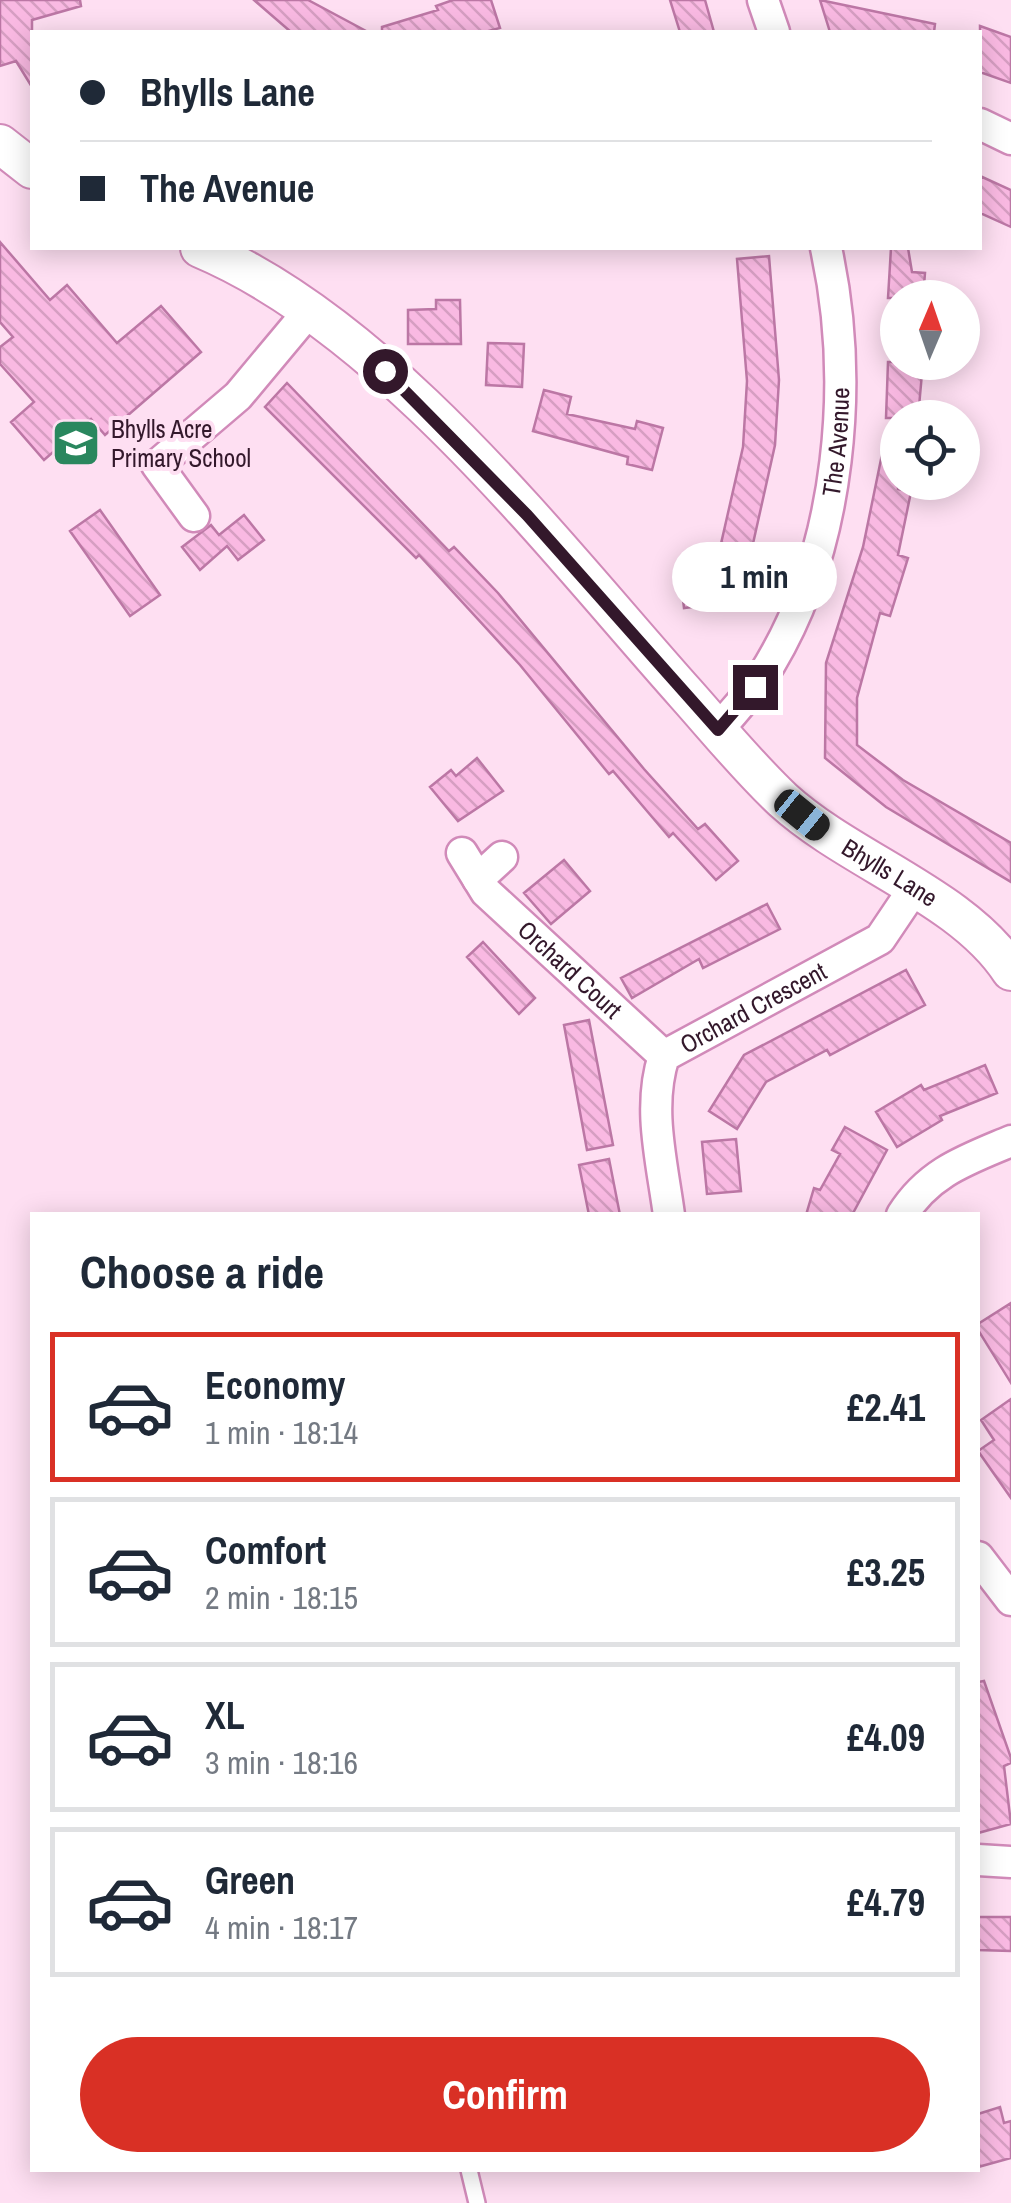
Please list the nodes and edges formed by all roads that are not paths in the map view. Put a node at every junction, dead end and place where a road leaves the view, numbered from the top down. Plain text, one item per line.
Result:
1 (763, 0) edge
2 (773, 30) edge
3 (982, 125) edge
4 (1011, 139) edge
5 (0, 144) edge
6 (30, 167) edge
7 (205, 250) edge
8 (826, 250) edge
9 (309, 311) junction
10 (194, 516) dead end
11 (718, 730) junction
12 (462, 853) dead end
13 (502, 858) dead end
14 (478, 879) junction
15 (913, 890) junction
16 (1011, 972) edge
17 (664, 1056) junction
18 (1011, 1141) edge
19 (668, 1212) edge
20 (904, 1212) edge
21 (980, 1560) edge
22 (1011, 1600) edge
23 (980, 1860) edge
24 (1011, 1862) edge
25 (469, 2172) edge
26 (477, 2203) edge

1 - 2 street
3 - 4 street
5 - 6 street
7 - 9 street, Bhylls Lane
8 - 11 street, The Avenue
9 - 10 street
9 - 11 street, Bhylls Lane
11 - 15 street, Bhylls Lane
12 - 14 street, Orchard Court
13 - 14 street
14 - 17 street, Orchard Court
15 - 16 street, Bhylls Lane
15 - 17 street, Orchard Crescent
17 - 19 street, Orchard Crescent
18 - 20 street
21 - 22 street
23 - 24 street
25 - 26 lane

